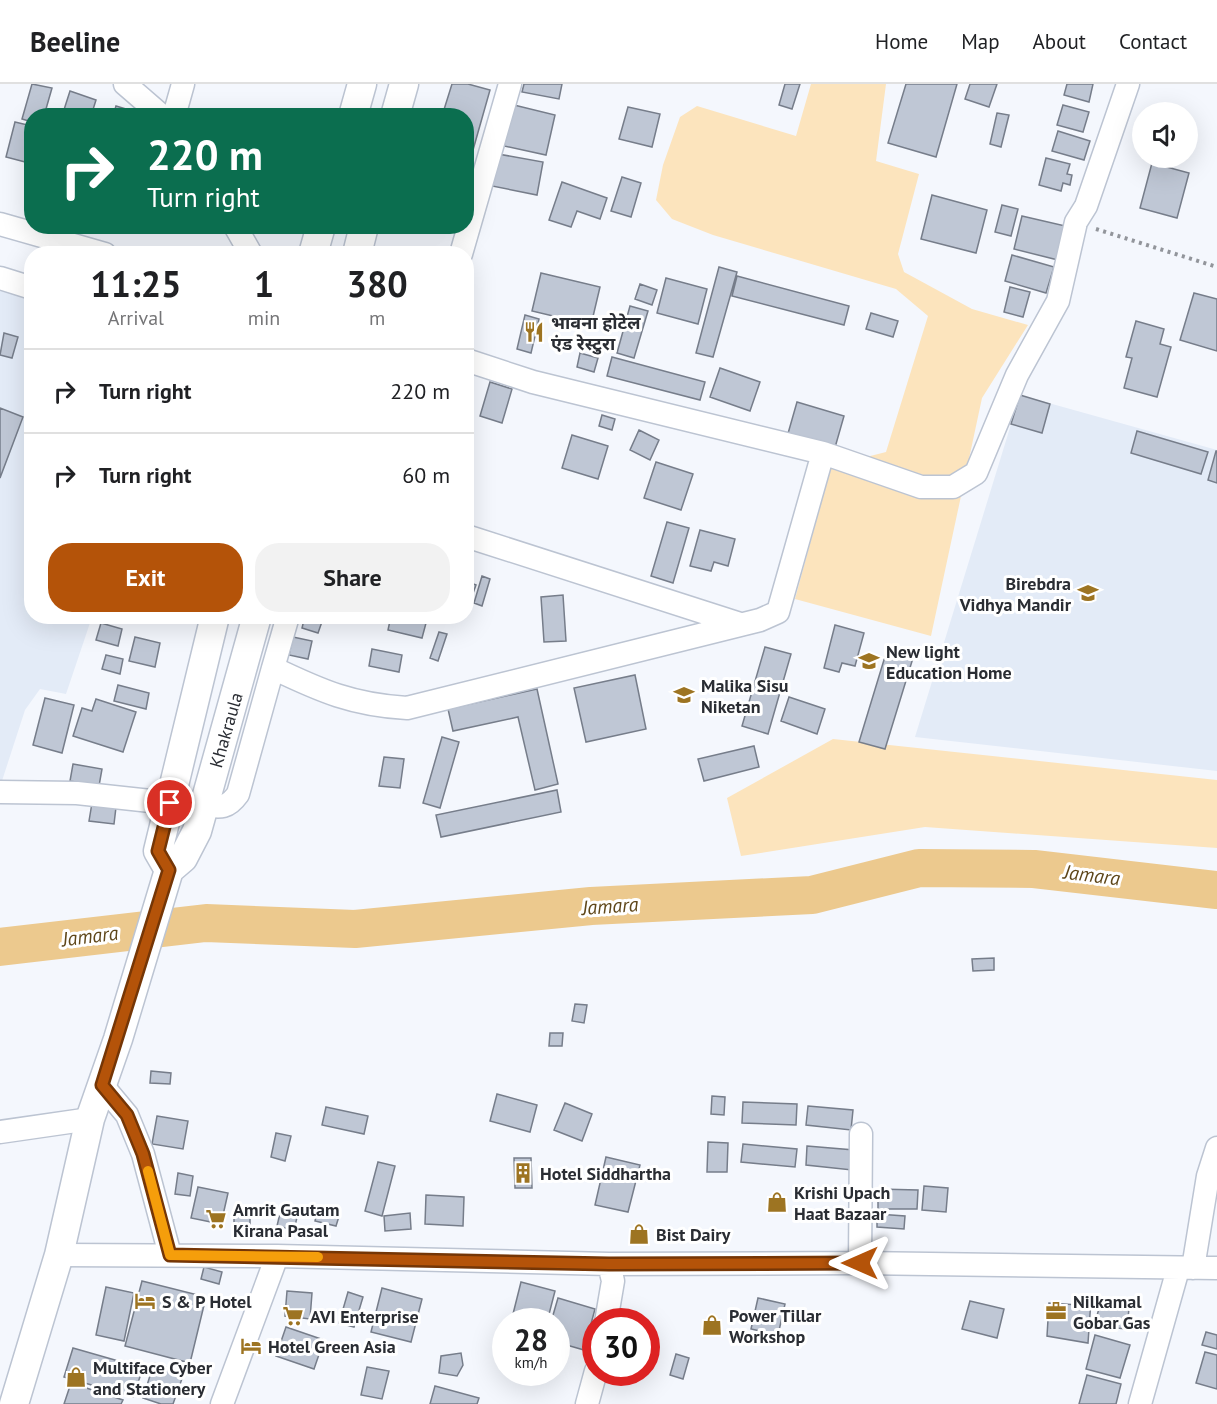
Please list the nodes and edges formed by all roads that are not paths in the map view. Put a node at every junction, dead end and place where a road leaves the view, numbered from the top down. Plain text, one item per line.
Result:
1 (125, 84) edge
2 (183, 84) edge
3 (362, 84) edge
4 (404, 84) edge
5 (510, 84) edge
6 (1128, 84) edge
7 (153, 108) edge
8 (176, 108) edge
9 (355, 108) edge
10 (397, 108) edge
11 (474, 209) edge
12 (0, 224) edge
13 (24, 231) edge
14 (35, 234) edge
15 (77, 246) edge
16 (0, 278) edge
17 (24, 286) edge
18 (474, 363) edge
19 (823, 453) junction
20 (474, 539) edge
21 (213, 624) edge
22 (254, 624) edge
23 (286, 624) edge
24 (740, 624) junction
25 (273, 668) junction
26 (0, 792) edge
27 (170, 803) junction
28 (204, 805) junction
29 (166, 877) junction
30 (102, 1085) junction
31 (90, 1119) junction
32 (0, 1132) edge
33 (861, 1134) dead end
34 (1217, 1148) edge
35 (60, 1255) junction
36 (170, 1255) junction
37 (277, 1256) junction
38 (860, 1263) junction
39 (609, 1264) junction
40 (1217, 1268) edge
41 (1186, 1269) junction
42 (608, 1308) edge
43 (591, 1386) edge
44 (14, 1404) edge
45 (222, 1404) edge
46 (586, 1404) edge
47 (1140, 1404) edge

1 - 7 street
2 - 8 street
3 - 9 main road
4 - 10 main road
5 - 11 street
6 - 19 street
12 - 13 street
14 - 15 street
16 - 17 street
18 - 19 street
19 - 24 street
20 - 24 street
21 - 27 main road, Khakraula
22 - 28 main road, Khakraula
23 - 25 street
24 - 25 street
25 - 28 street
26 - 27 street
27 - 29 main road, Khakraula
28 - 29 main road, Khakraula
29 - 30 main road
30 - 31 main road
30 - 36 street
31 - 32 street
31 - 35 main road
33 - 38 street
34 - 41 street
35 - 36 street
35 - 44 main road
36 - 37 street
37 - 39 street
37 - 45 street
38 - 39 street
38 - 41 street
39 - 42 street
40 - 41 street
41 - 47 street
43 - 46 street

